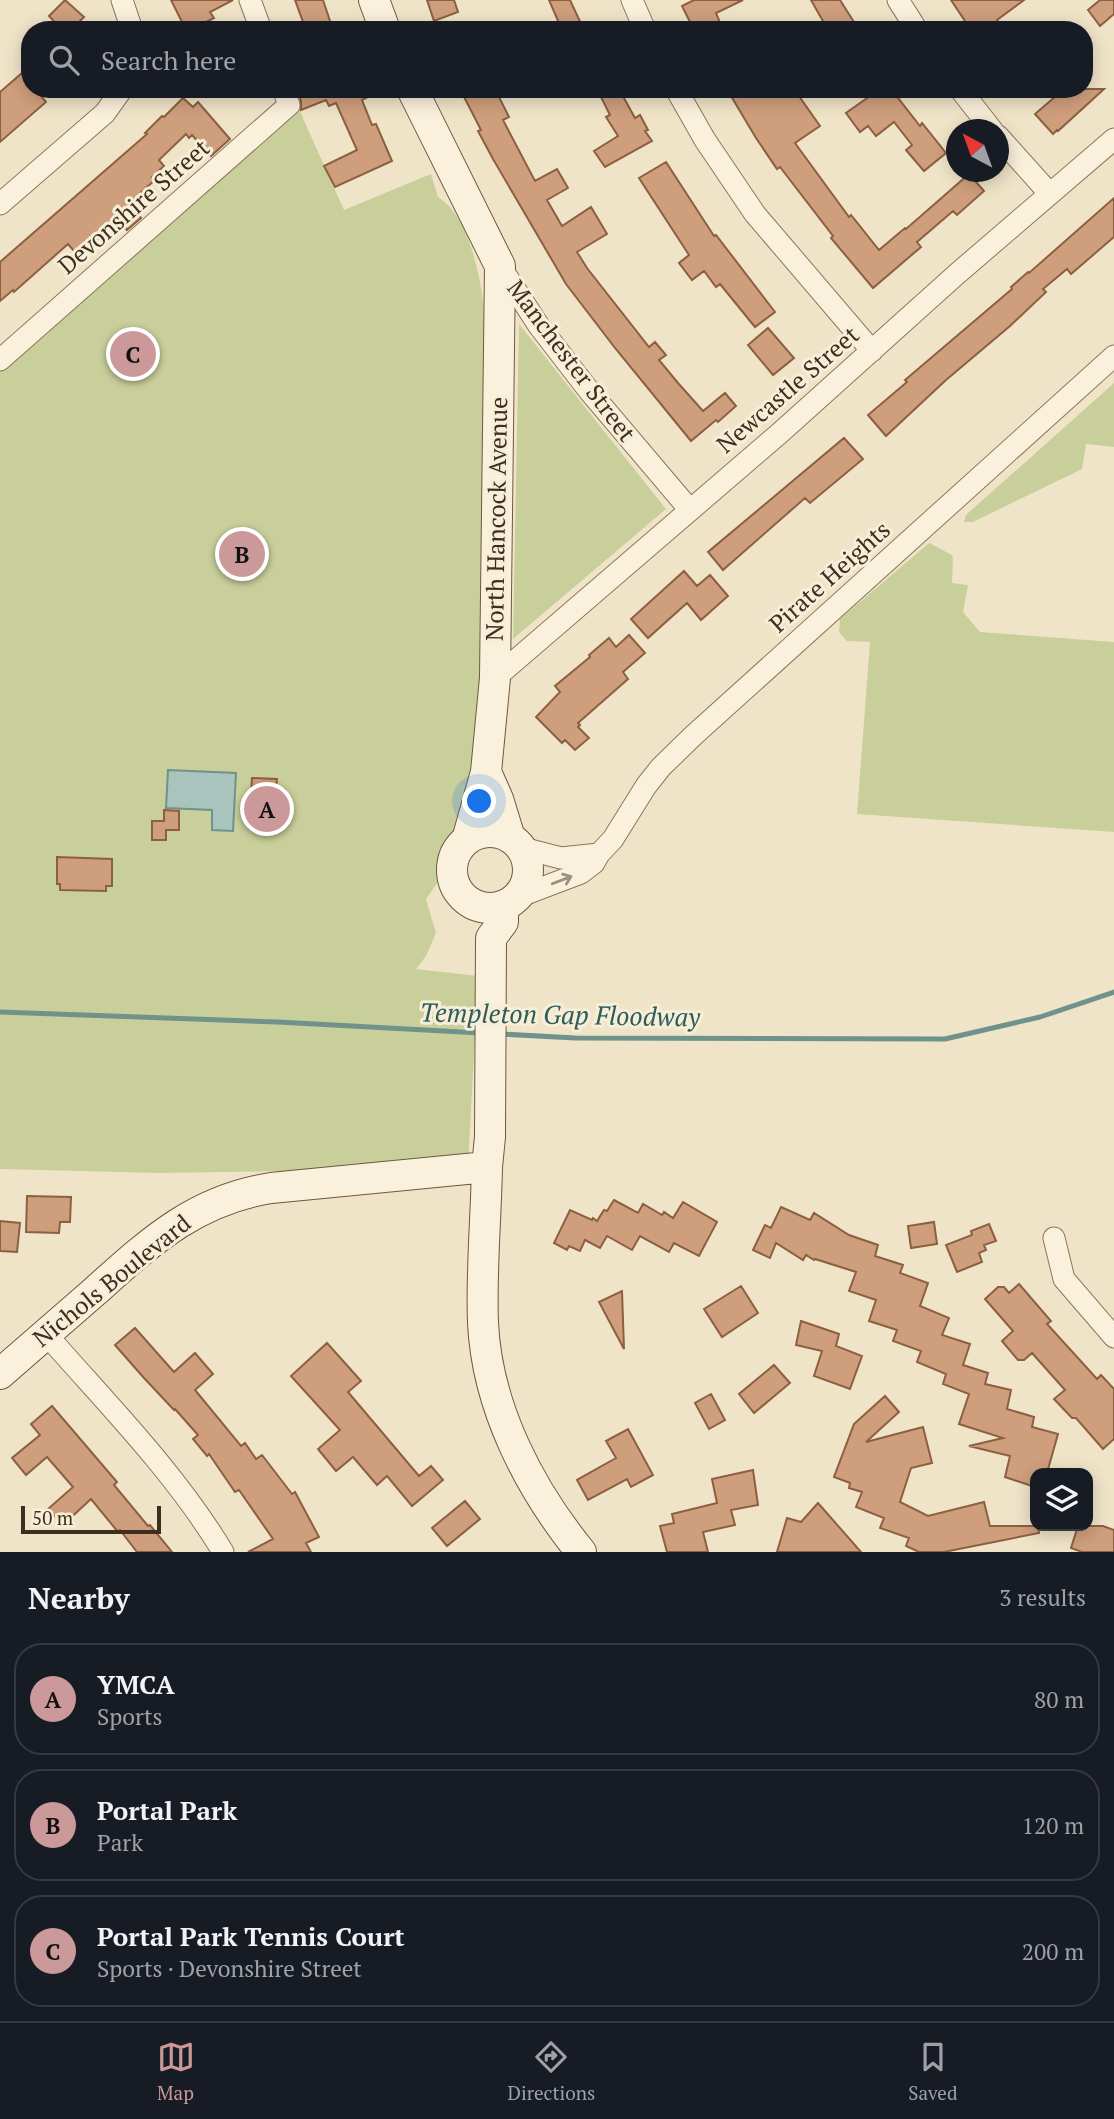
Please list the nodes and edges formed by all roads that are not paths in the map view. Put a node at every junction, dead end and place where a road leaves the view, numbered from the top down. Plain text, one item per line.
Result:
1 (122, 0) edge
2 (250, 0) edge
3 (374, 0) edge
4 (632, 0) edge
5 (898, 0) edge
6 (129, 21) edge
7 (258, 21) edge
8 (382, 21) edge
9 (641, 21) edge
10 (911, 21) edge
11 (116, 98) edge
12 (286, 98) edge
13 (416, 98) edge
14 (681, 98) edge
15 (967, 98) edge
16 (983, 119) edge
17 (1114, 139) edge
18 (1009, 147) edge
19 (1050, 194) junction
20 (0, 204) edge
21 (500, 266) junction
22 (872, 351) junction
23 (1114, 356) edge
24 (0, 360) edge
25 (690, 510) junction
26 (495, 678) junction
27 (486, 772) junction
28 (467, 840) junction
29 (516, 843) junction
30 (598, 854) junction
31 (510, 902) junction
32 (472, 904) junction
33 (491, 938) junction
34 (487, 1167) junction
35 (1054, 1238) dead end
36 (46, 1334) junction
37 (1114, 1337) edge
38 (0, 1374) edge
39 (223, 1552) edge
40 (581, 1552) edge

1 - 6 street
2 - 7 street
3 - 8 street
4 - 9 street
5 - 10 street
11 - 20 street
12 - 24 street, Devonshire Street
13 - 21 street, Manchester Street
14 - 22 street
15 - 16 street
17 - 19 street, Newcastle Street
18 - 19 street
19 - 22 street, Newcastle Street
21 - 25 street, Manchester Street
21 - 26 street, North Hancock Avenue
22 - 25 street, Newcastle Street
23 - 30 street, Pirate Heights
25 - 26 street, Newcastle Street
26 - 27 street, North Hancock Avenue
27 - 28 street, North Hancock Avenue
27 - 29 street, North Hancock Avenue
28 - 29 street
28 - 32 street, North Hancock Avenue
29 - 30 street
29 - 31 street, North Hancock Avenue
31 -> 30 street, Pirate Heights
31 - 32 street
31 - 33 street, North Hancock Avenue
32 - 33 street, North Hancock Avenue
33 - 34 street, North Hancock Avenue
34 - 36 street, Nichols Boulevard
34 - 40 street, North Hancock Avenue
35 - 37 street
36 - 38 street, Nichols Boulevard
36 - 39 street

